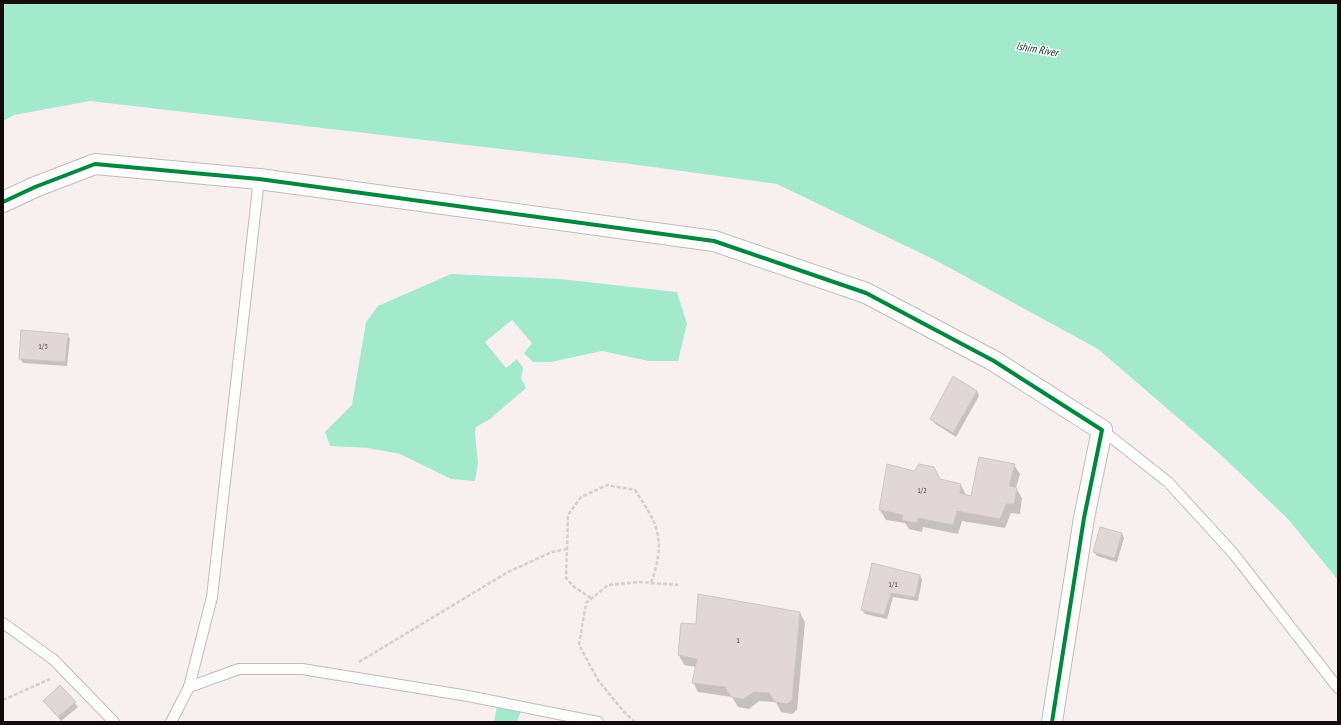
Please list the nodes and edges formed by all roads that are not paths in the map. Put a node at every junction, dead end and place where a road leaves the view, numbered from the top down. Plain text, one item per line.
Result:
1 (259, 178) junction
2 (3, 202) edge
3 (1102, 430) junction
4 (3, 623) edge
5 (189, 687) junction
6 (1338, 688) edge
7 (114, 722) edge
8 (171, 722) edge
9 (598, 722) edge
10 (1052, 722) edge

1 - 2 street
1 - 3 street
1 - 5 lane
3 - 6 lane
3 - 10 street
4 - 7 lane
5 - 8 lane
5 - 9 lane

